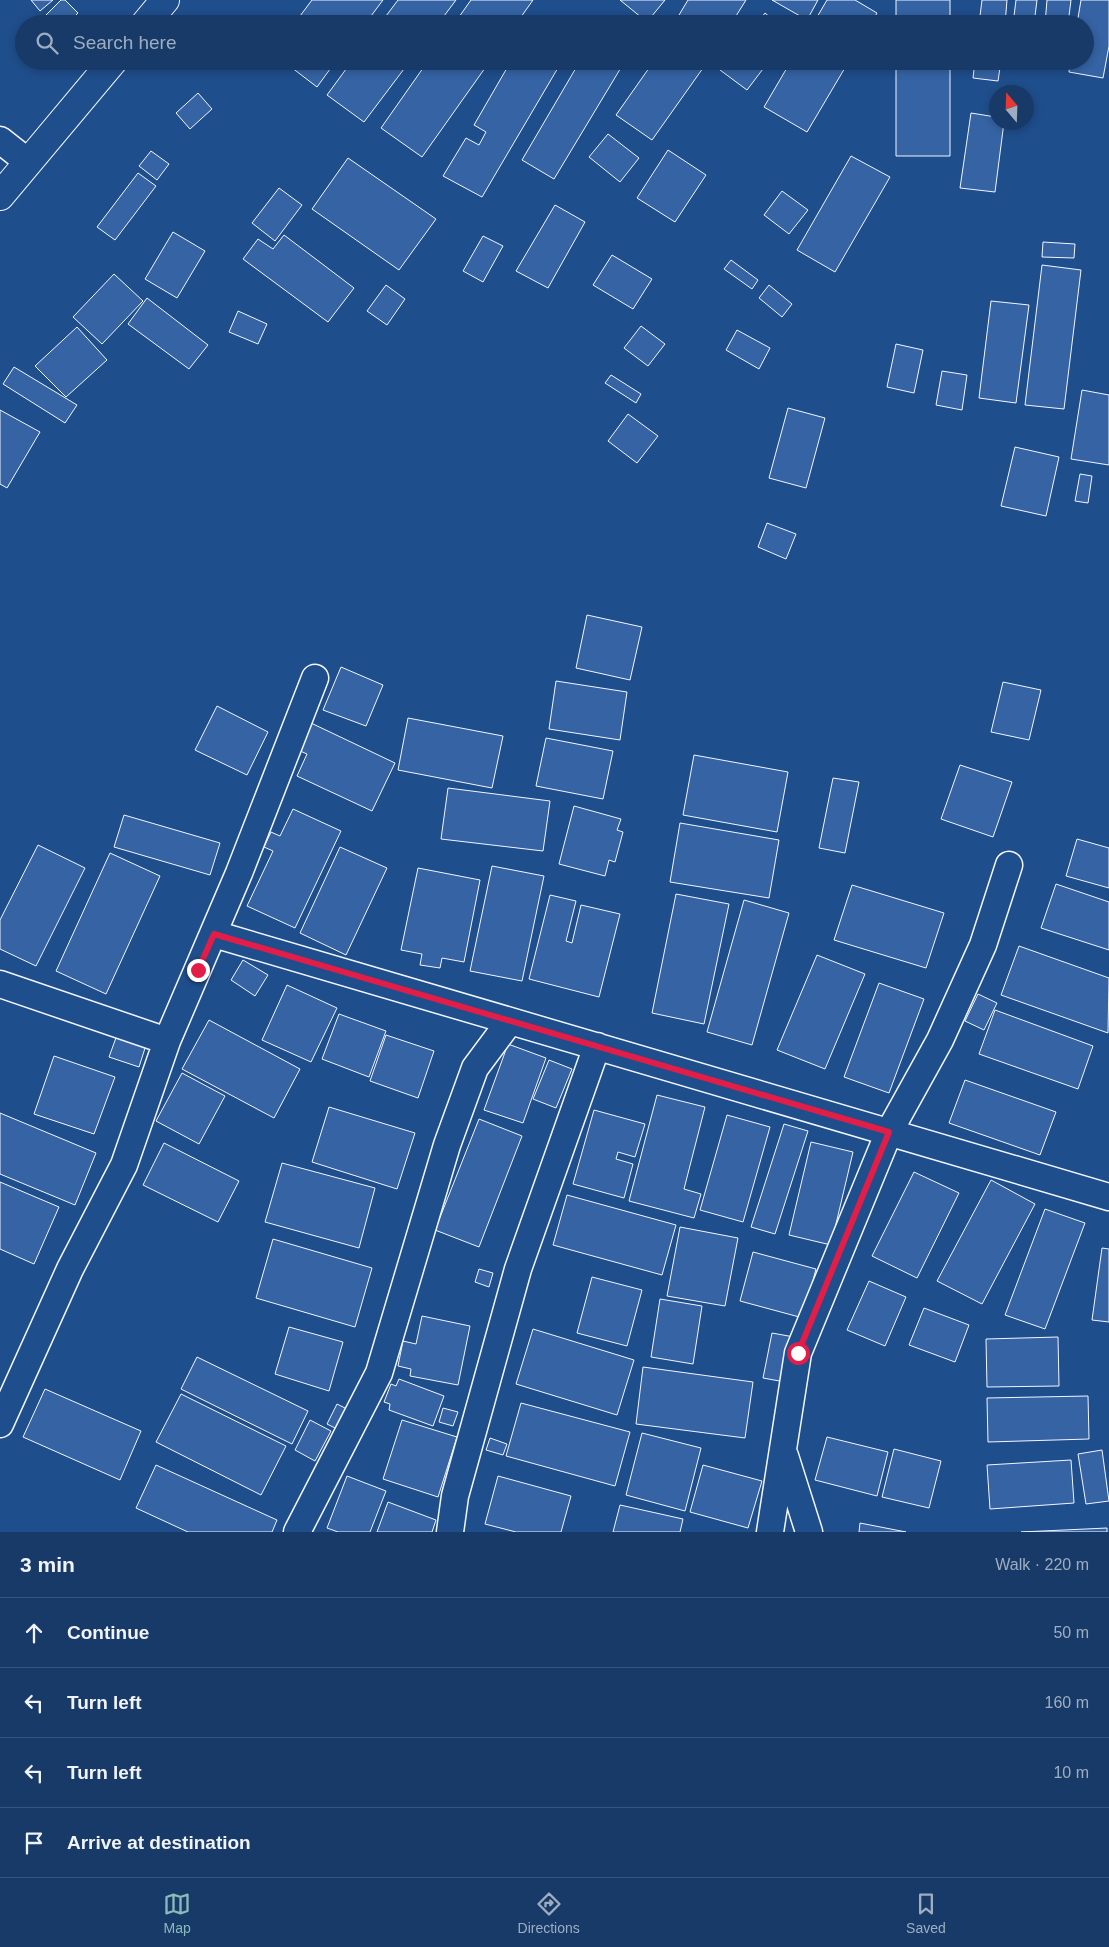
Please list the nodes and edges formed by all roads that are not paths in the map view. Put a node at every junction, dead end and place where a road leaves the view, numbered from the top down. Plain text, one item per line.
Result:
1 (165, 0) edge
2 (152, 15) edge
3 (105, 70) edge
4 (0, 140) edge
5 (28, 162) junction
6 (0, 196) edge
7 (315, 678) dead end
8 (1009, 865) dead end
9 (214, 934) junction
10 (0, 984) edge
11 (510, 1021) junction
12 (168, 1041) junction
13 (597, 1046) junction
14 (889, 1132) junction
15 (1109, 1196) edge
16 (0, 1424) edge
17 (784, 1452) junction
18 (297, 1532) edge
19 (450, 1532) edge
20 (770, 1532) edge
21 (808, 1532) edge

1 - 2 main road
3 - 5 main road
4 - 5 street
5 - 6 main road
7 - 9 street
8 - 14 street
9 - 11 street
9 - 12 street
10 - 12 street
11 - 13 street
11 - 18 street
12 - 16 street
13 - 14 street
13 - 19 street
14 - 15 street
14 - 17 street
17 - 20 street
17 - 21 street

